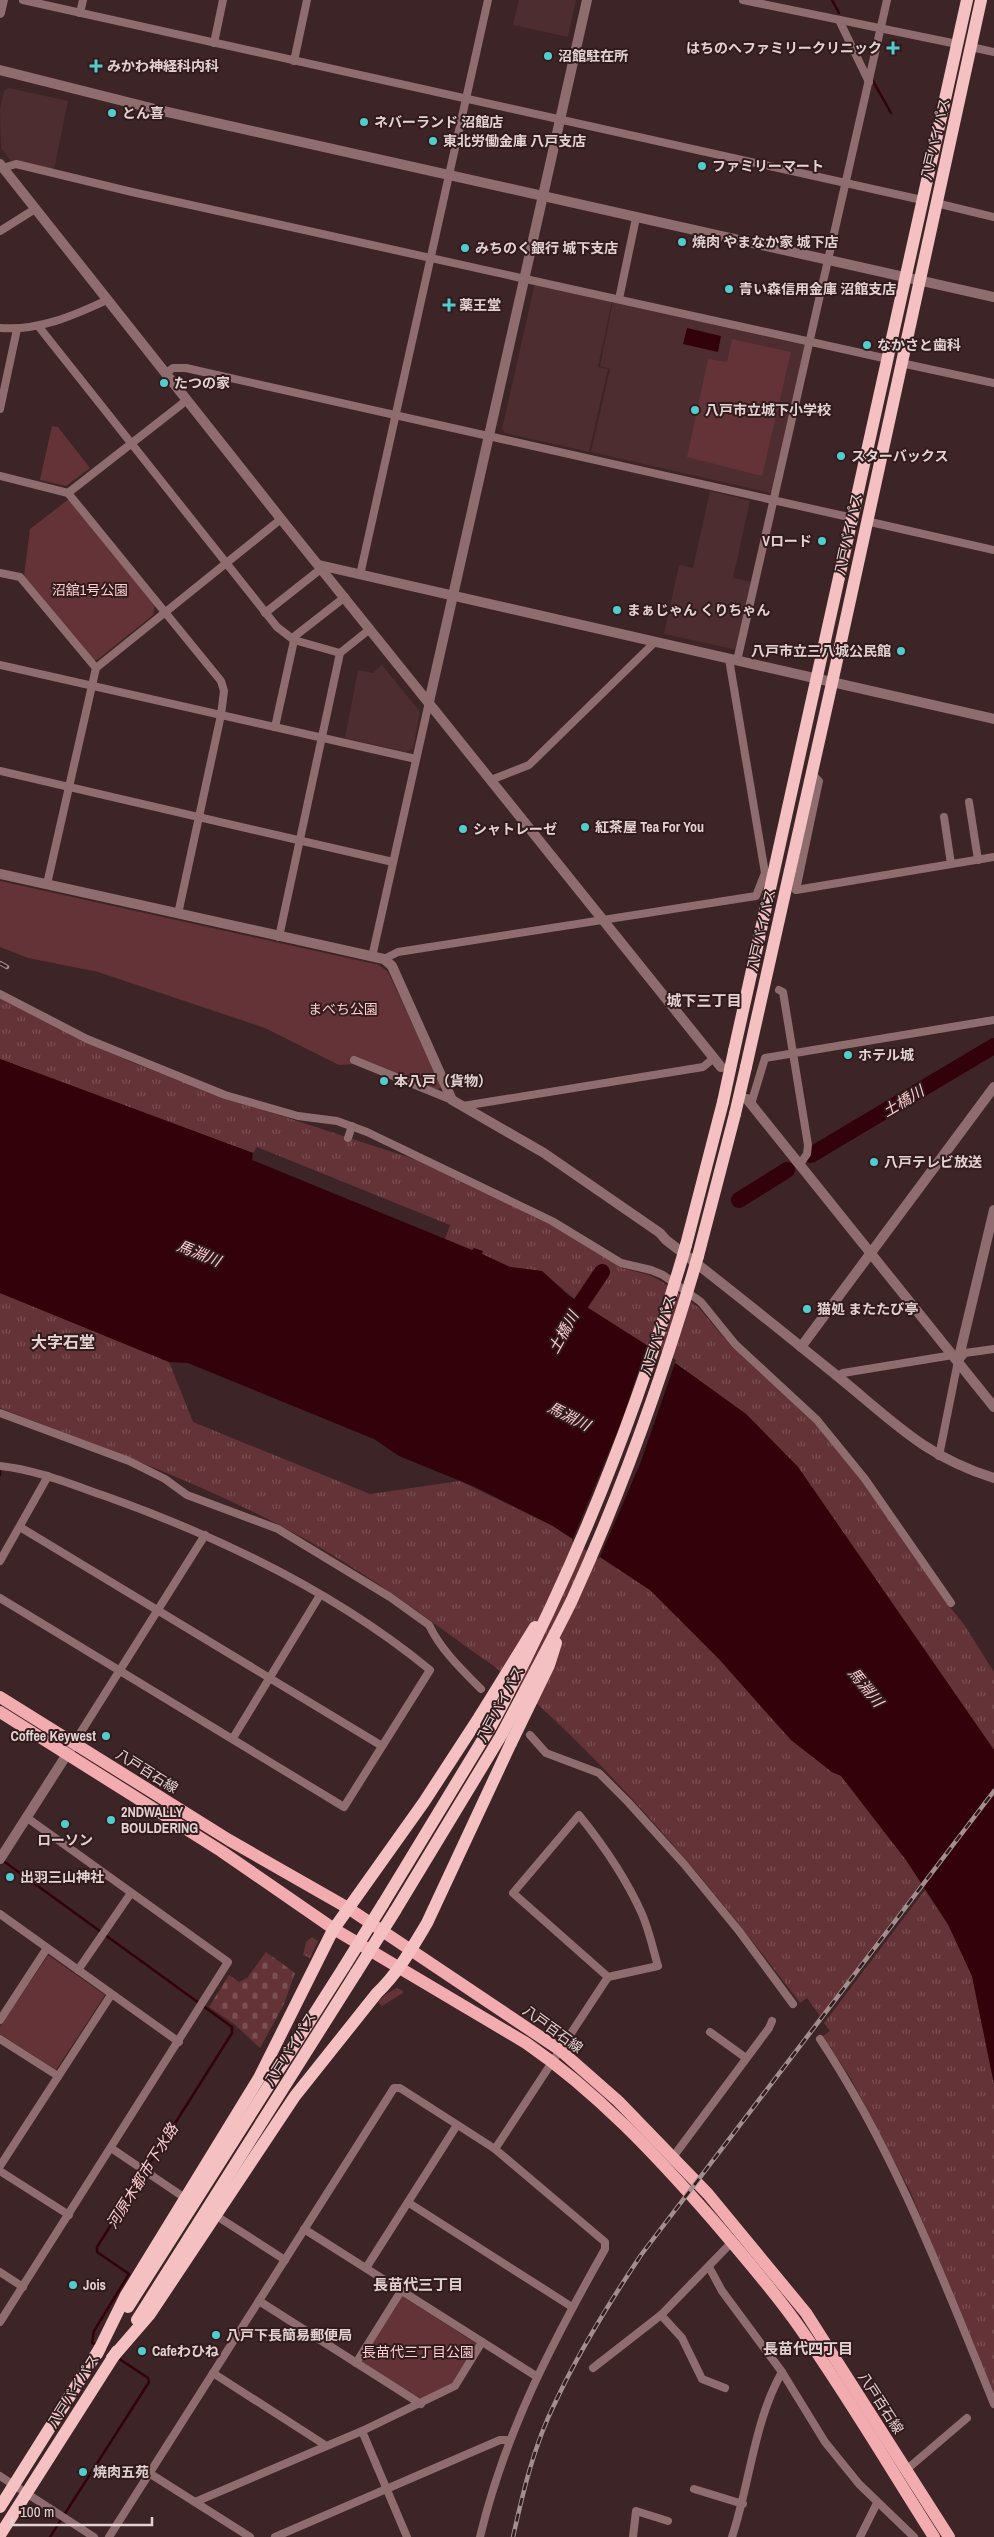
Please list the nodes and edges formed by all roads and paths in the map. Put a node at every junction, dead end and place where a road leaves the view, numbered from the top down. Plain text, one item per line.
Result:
1 (3, 0) edge
2 (22, 0) edge
3 (83, 0) edge
4 (224, 0) edge
5 (307, 0) edge
6 (488, 0) edge
7 (587, 0) edge
8 (743, 0) edge
9 (887, 0) edge
10 (967, 0) edge
11 (982, 0) edge
12 (0, 13) edge
13 (80, 13) junction
14 (839, 20) junction
15 (880, 27) junction
16 (214, 43) junction
17 (957, 44) junction
18 (971, 47) junction
19 (994, 52) edge
20 (294, 61) junction
21 (0, 70) edge
22 (869, 82) junction
23 (466, 100) junction
24 (560, 120) junction
25 (2, 166) edge
26 (449, 176) junction
27 (846, 184) junction
28 (542, 197) junction
29 (922, 200) junction
30 (936, 204) junction
31 (35, 209) junction
32 (994, 217) edge
33 (636, 218) junction
34 (0, 231) edge
35 (431, 258) junction
36 (829, 260) junction
37 (525, 278) junction
38 (905, 278) junction
39 (920, 281) junction
40 (994, 297) edge
41 (619, 299) junction
42 (107, 300) junction
43 (39, 327) junction
44 (0, 328) edge
45 (17, 330) junction
46 (810, 342) junction
47 (888, 360) junction
48 (901, 363) junction
49 (166, 373) junction
50 (994, 383) edge
51 (187, 400) junction
52 (0, 409) edge
53 (397, 416) junction
54 (488, 437) junction
55 (129, 443) junction
56 (0, 476) edge
57 (68, 492) junction
58 (774, 501) junction
59 (853, 518) junction
60 (281, 519) junction
61 (866, 521) junction
62 (994, 550) edge
63 (225, 565) junction
64 (320, 567) junction
65 (0, 573) edge
66 (360, 575) junction
67 (453, 596) junction
68 (345, 597) junction
69 (165, 612) junction
70 (265, 613) junction
71 (370, 629) junction
72 (294, 640) junction
73 (655, 642) junction
74 (340, 653) junction
75 (733, 660) junction
76 (0, 665) edge
77 (96, 668) junction
78 (817, 680) junction
79 (832, 683) junction
80 (92, 685) junction
81 (429, 702) junction
82 (221, 715) junction
83 (994, 719) edge
84 (275, 728) junction
85 (322, 738) junction
86 (416, 759) junction
87 (0, 771) edge
88 (811, 773) junction
89 (491, 780) junction
90 (69, 787) junction
91 (970, 802) dead end
92 (198, 817) junction
93 (944, 817) dead end
94 (299, 840) junction
95 (994, 857) edge
96 (978, 860) junction
97 (394, 862) junction
98 (951, 864) junction
99 (0, 874) edge
100 (47, 884) junction
101 (178, 914) junction
102 (603, 920) junction
103 (279, 937) junction
104 (372, 957) junction
105 (384, 959) junction
106 (779, 990) dead end
107 (0, 994) edge
108 (994, 1020) edge
109 (793, 1054) junction
110 (714, 1058) junction
111 (354, 1060) dead end
112 (721, 1067) dead end
113 (994, 1087) edge
114 (452, 1100) junction
115 (749, 1101) joint
116 (463, 1106) junction
117 (352, 1126) junction
118 (348, 1138) dead end
119 (800, 1164) junction
120 (994, 1210) edge
121 (871, 1254) junction
122 (801, 1347) junction
123 (994, 1348) edge
124 (956, 1358) junction
125 (838, 1376) junction
126 (994, 1407) edge
127 (0, 1412) edge
128 (939, 1456) junction
129 (0, 1466) edge
130 (48, 1476) junction
131 (994, 1478) edge
132 (20, 1527) junction
133 (205, 1535) junction
134 (0, 1561) edge
135 (567, 1574) junction
136 (320, 1595) junction
137 (0, 1598) edge
138 (951, 1603) dead end
139 (157, 1610) junction
140 (119, 1671) junction
141 (270, 1678) junction
142 (481, 1689) dead end
143 (0, 1696) edge
144 (0, 1712) edge
145 (530, 1736) dead end
146 (233, 1738) junction
147 (506, 1739) junction
148 (382, 1746) junction
149 (70, 1748) junction
150 (26, 1817) junction
151 (2, 1853) edge
152 (131, 1893) junction
153 (348, 1908) junction
154 (0, 1914) edge
155 (334, 1929) junction
156 (47, 1948) junction
157 (411, 1950) junction
158 (400, 1966) junction
159 (78, 1970) junction
160 (608, 1977) junction
161 (111, 1995) junction
162 (794, 2004) dead end
163 (0, 2020) edge
164 (772, 2020) dead end
165 (710, 2032) dead end
166 (0, 2039) edge
167 (820, 2039) dead end
168 (179, 2042) junction
169 (556, 2056) junction
170 (746, 2058) junction
171 (58, 2076) junction
172 (457, 2125) junction
173 (111, 2148) junction
174 (495, 2149) junction
175 (674, 2157) junction
176 (0, 2166) edge
177 (0, 2171) edge
178 (185, 2198) junction
179 (409, 2202) junction
180 (69, 2215) junction
181 (215, 2215) junction
182 (304, 2228) junction
183 (732, 2242) junction
184 (285, 2260) junction
185 (709, 2267) junction
186 (366, 2268) junction
187 (0, 2272) edge
188 (23, 2287) junction
189 (401, 2291) junction
190 (259, 2301) junction
191 (572, 2307) junction
192 (661, 2315) junction
193 (0, 2322) edge
194 (482, 2342) junction
195 (97, 2354) junction
196 (112, 2358) junction
197 (356, 2363) junction
198 (593, 2368) dead end
199 (782, 2372) junction
200 (213, 2373) junction
201 (536, 2376) junction
202 (725, 2388) dead end
203 (421, 2404) junction
204 (994, 2404) edge
205 (967, 2418) dead end
206 (362, 2431) junction
207 (510, 2440) junction
208 (325, 2446) junction
209 (906, 2470) junction
210 (149, 2473) junction
211 (0, 2476) edge
212 (14, 2485) junction
213 (387, 2490) junction
214 (694, 2490) dead end
215 (27, 2493) junction
216 (195, 2502) junction
217 (878, 2503) junction
218 (743, 2504) junction
219 (0, 2507) edge
220 (668, 2521) dead end
221 (0, 2535) edge
222 (94, 2537) edge
223 (109, 2537) edge
224 (250, 2537) edge
225 (275, 2537) edge
226 (407, 2537) edge
227 (480, 2537) edge
228 (633, 2537) edge
229 (732, 2537) edge
230 (860, 2537) edge
231 (914, 2537) edge
232 (934, 2537) edge
233 (949, 2537) edge

1 - 12 street
2 - 13 street
3 - 13 street
4 - 16 street
5 - 20 street
6 - 23 street
7 - 24 street
8 - 14 street
9 - 15 street
10 - 17 highway, 八戸バイパス
11 - 18 highway, 八戸バイパス
13 - 16 street
14 - 15 street
14 - 22 street
15 - 17 street
15 - 22 street
16 - 20 street
17 - 29 highway, 八戸バイパス
18 - 19 street
18 - 30 highway, 八戸バイパス
20 - 23 street
21 - 26 street
22 - 27 street
23 - 24 street
23 - 26 street
24 - 27 street
24 - 28 street
25 - 31 street
25 - 35 street
26 - 28 street
26 - 35 street
27 - 29 street
27 - 36 street
28 - 33 street
28 - 37 street
29 - 38 highway, 八戸バイパス
30 - 32 street
30 - 39 highway, 八戸バイパス
31 - 34 street
31 - 42 street
33 - 36 street
33 - 41 street
35 - 37 street
35 - 53 street
36 - 38 street
36 - 46 street
37 - 41 street
37 - 54 street
38 - 39 street
38 - 47 highway, 八戸バイパス
39 - 40 street
39 - 48 highway, 八戸バイパス
41 - 46 street
42 - 43 street
42 - 49 street
43 - 45 street
43 - 55 street
44 - 45 street
45 - 52 street
46 - 47 street
46 - 58 street
47 - 59 highway, 八戸バイパス
48 - 50 street
48 - 61 highway, 八戸バイパス
49 - 51 street
49 - 53 street
51 - 55 street
51 - 60 street
53 - 54 street
53 - 66 street
54 - 58 street
54 - 67 street
55 - 57 street
55 - 63 street
56 - 57 street
57 - 69 street
58 - 59 street
58 - 75 street
59 - 78 highway, 八戸バイパス
60 - 63 street
60 - 64 street
61 - 62 street
61 - 79 highway, 八戸バイパス
63 - 69 street
63 - 70 street
64 - 66 street
64 - 68 street
64 - 70 street
65 - 77 street
66 - 67 street
67 - 73 street
67 - 81 street
68 - 71 street
68 - 72 street
69 - 77 street
69 - 82 street
70 - 72 street
71 - 74 street
71 - 81 street
72 - 74 street
72 - 84 street
73 - 75 street
73 - 89 street
74 - 85 street
75 - 78 street
75 - 102 street
76 - 80 street
77 - 80 street
78 - 79 street
78 - 135 highway, 八戸バイパス, bridge
79 - 83 street
79 - 88 highway, 八戸バイパス
80 - 82 street
80 - 90 street
81 - 86 street
81 - 89 street
82 - 84 street
82 - 92 street
84 - 85 street
85 - 86 street
85 - 94 street
86 - 97 street
87 - 90 street
88 - 98 street
88 - 147 highway, 八戸バイパス, bridge
89 - 102 street
90 - 92 street
90 - 100 street
91 - 96 street
92 - 94 street
92 - 101 street
93 - 98 street
94 - 97 street
94 - 103 street
95 - 96 street
96 - 98 street
97 - 104 street
99 - 100 street
100 - 101 street
101 - 103 street
102 - 105 street
102 - 110 street
103 - 104 street
104 - 105 street
105 - 114 street
106 - 109 street
107 - 117 street
108 - 109 street
109 - 115 street
109 - 119 street
110 - 112 street
110 - 116 street
111 - 114 street
113 - 121 street
114 - 116 street
115 - 119 street
116 - 122 street
117 - 118 street
117 - 138 street
119 - 121 street
120 - 124 street
121 - 122 street
121 - 124 street
122 - 125 street
123 - 124 street
124 - 125 street
124 - 126 street
124 - 128 street
125 - 128 street
127 - 142 street
128 - 131 street
129 - 130 street
130 - 132 street
130 - 133 street
132 - 134 street
132 - 139 street
133 - 136 street
133 - 139 street
135 - 153 highway, bridge
135 - 195 highway, 八戸バイパス, bridge
136 - 141 street
136 - 148 street
137 - 140 street
139 - 140 street
139 - 141 street
140 - 146 street
140 - 149 street
141 - 146 street
141 - 148 street
143 - 149 main road, 八戸百石線
144 - 149 main road, 八戸百石線
145 - 162 street
146 - 148 street
147 - 157 highway
147 - 196 highway, 八戸バイパス, bridge
149 - 150 street
149 - 153 main road, 八戸百石線
149 - 155 main road, 八戸百石線
150 - 151 street
150 - 152 street
152 - 159 street
152 - 168 street
153 - 155 highway
153 - 157 main road, 八戸百石線
154 - 156 street
155 - 158 main road, 八戸百石線
155 - 178 highway
156 - 159 street
156 - 163 street
157 - 158 highway
157 - 169 main road, 八戸百石線
158 - 169 main road, 八戸百石線
158 - 181 highway
159 - 161 street
160 - 160 street
160 - 169 street
161 - 168 street
161 - 171 street
164 - 170 street
165 - 170 street
166 - 171 street
167 - 204 street
168 - 173 street
169 - 174 street
169 - 175 main road, 八戸百石線
169 - 183 main road, 八戸百石線
170 - 175 street
171 - 176 street
172 - 174 street
172 - 179 street
172 - 182 street
173 - 178 street
173 - 180 street
174 - 191 street
175 - 209 main road, 八戸百石線
177 - 180 street
178 - 195 highway
179 - 186 street
179 - 191 street
180 - 188 street
181 - 184 street
181 - 196 highway
182 - 184 street
182 - 186 street
183 - 185 street
183 - 232 main road, 八戸百石線
184 - 190 street
185 - 192 street
185 - 199 street
186 - 189 street
187 - 188 street
188 - 193 street
189 - 194 street
189 - 197 street
190 - 197 street
190 - 200 street
191 - 201 street
192 - 198 street
192 - 202 street
194 - 201 street
194 - 203 street
195 - 212 highway, 八戸バイパス
196 - 215 highway, 八戸バイパス
197 - 203 street
199 - 217 street
199 - 218 street
200 - 208 street
200 - 210 street
201 - 207 street
203 - 206 street
205 - 209 street
206 - 208 street
206 - 213 street
207 - 213 street
207 - 227 street
208 - 216 street
209 - 233 main road, 八戸百石線
210 - 216 street
210 - 223 street
211 - 212 street
212 - 215 street
212 - 219 highway, 八戸バイパス
213 - 225 street
213 - 226 street
214 - 218 street
215 - 221 highway, 八戸バイパス
215 - 222 street
216 - 224 street
217 - 230 street
217 - 231 street
218 - 229 street
220 - 228 street

